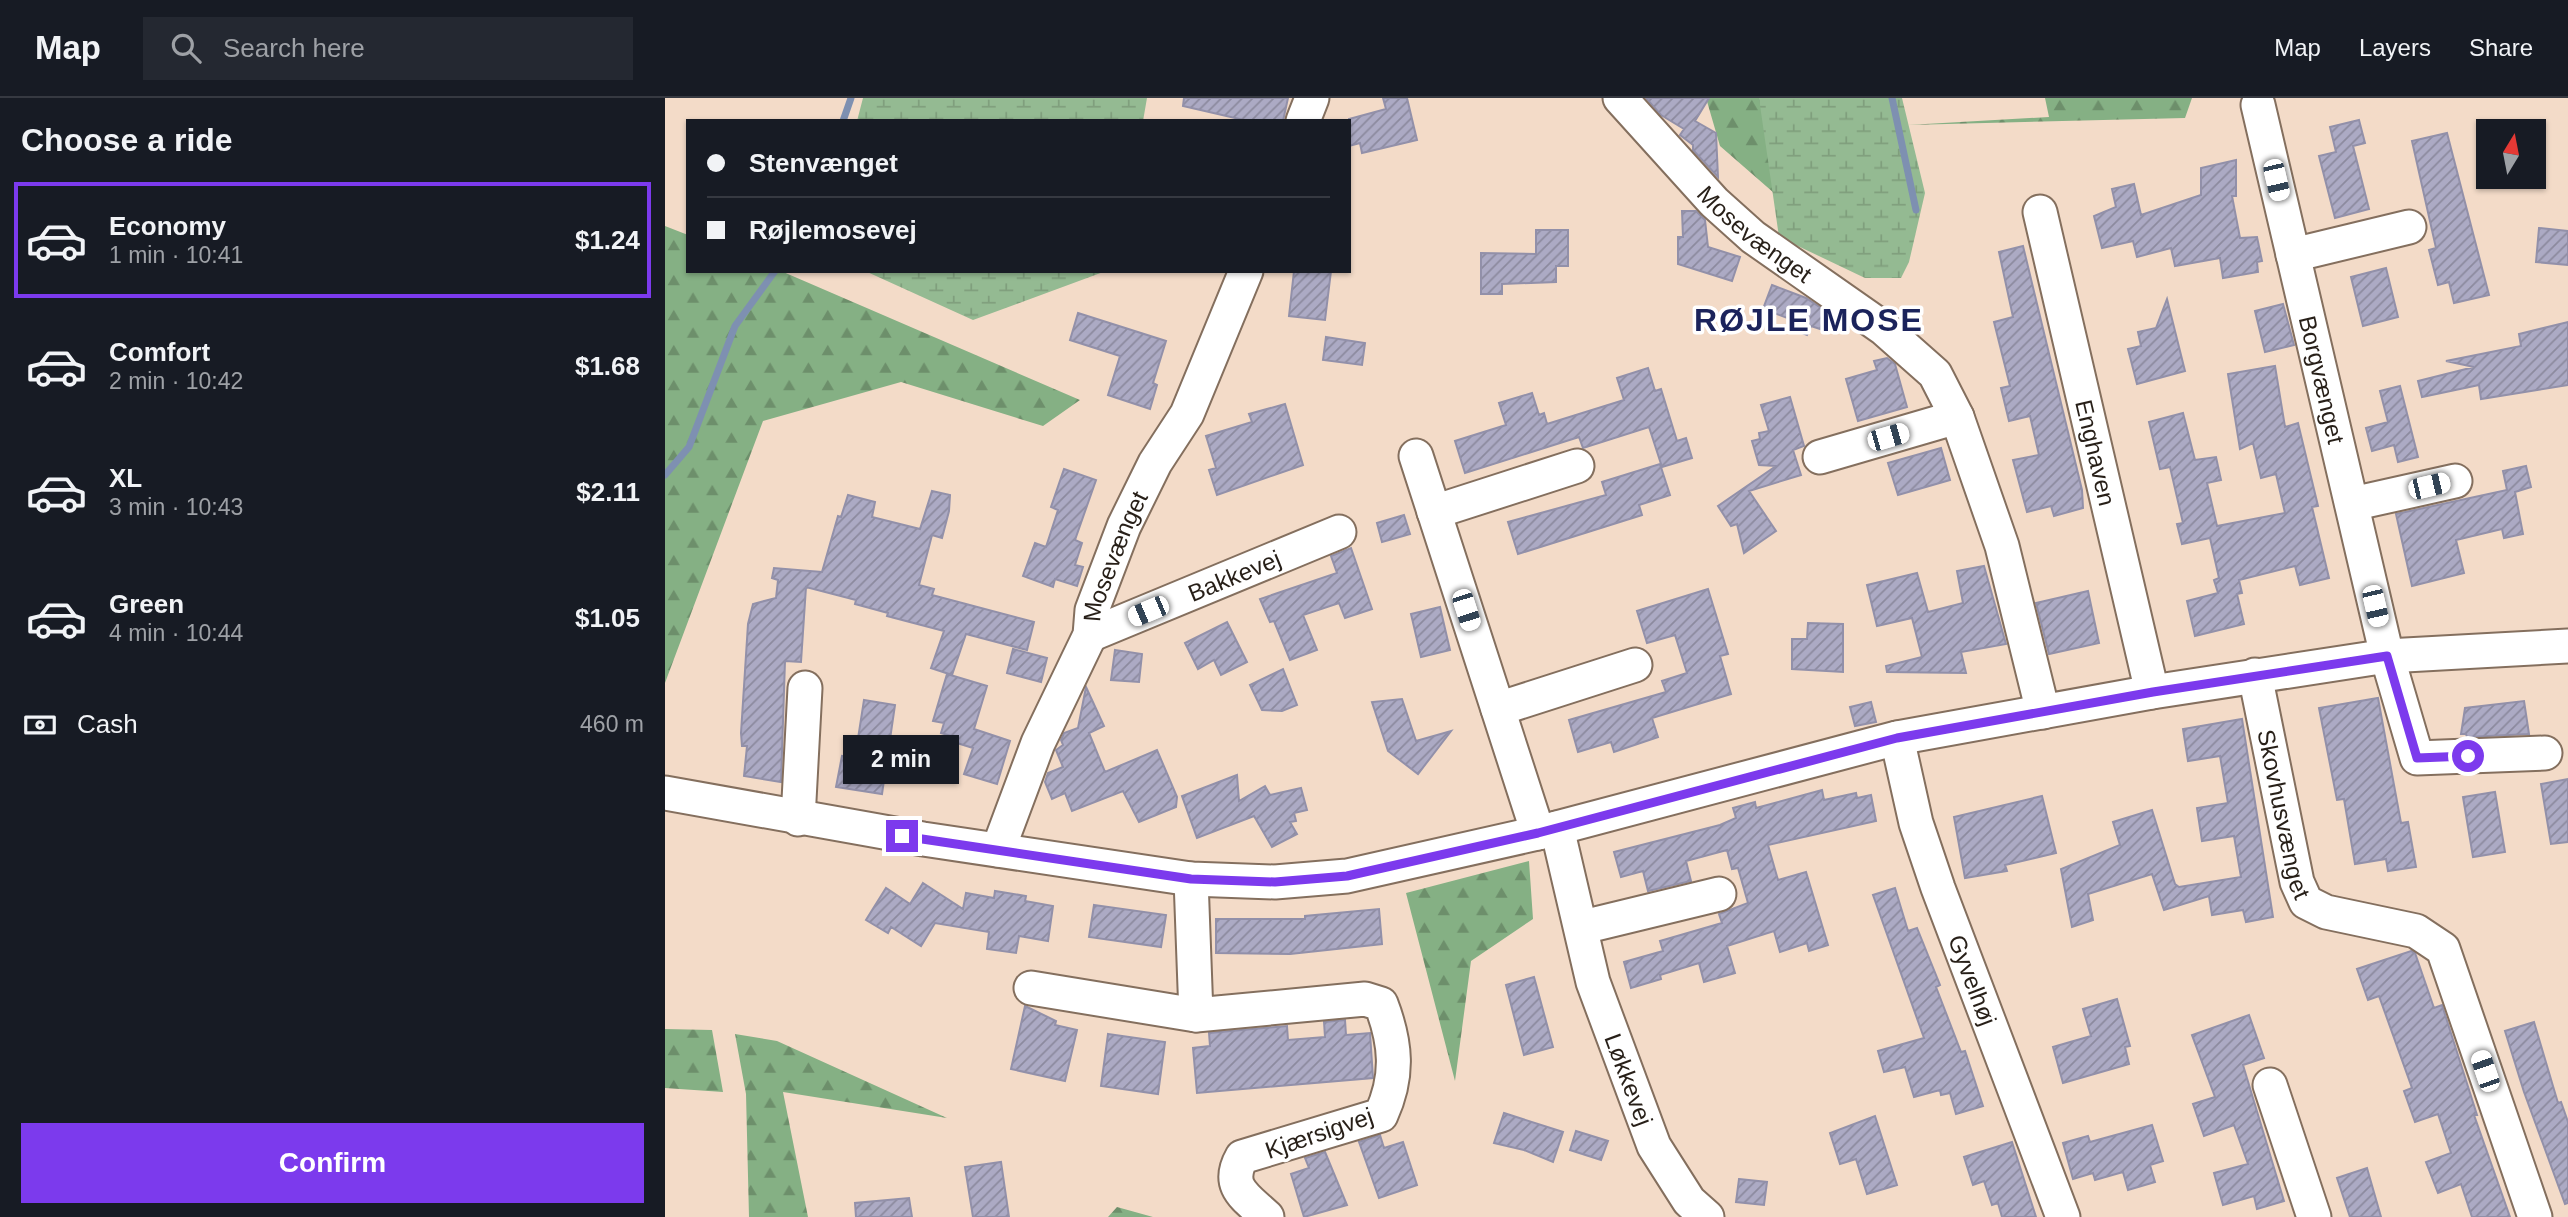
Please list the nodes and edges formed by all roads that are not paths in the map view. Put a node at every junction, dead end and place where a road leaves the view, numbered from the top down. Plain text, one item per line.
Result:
1 (1312, 98) edge
2 (1620, 98) edge
3 (2258, 106) dead end
4 (1304, 119) edge
5 (2040, 212) dead end
6 (2409, 227) dead end
7 (2293, 255) junction
8 (1245, 273) edge
9 (1957, 417) junction
10 (1416, 456) dead end
11 (1820, 457) dead end
12 (1577, 466) dead end
13 (2455, 481) dead end
14 (2352, 504) junction
15 (1434, 512) junction
16 (1339, 532) dead end
17 (1090, 635) junction
18 (2568, 646) edge
19 (2387, 656) junction
20 (1636, 665) dead end
21 (2255, 675) junction
22 (805, 688) dead end
23 (2153, 692) junction
24 (1498, 709) junction
25 (2043, 712) junction
26 (1897, 738) junction
27 (2545, 753) dead end
28 (665, 793) edge
29 (798, 818) junction
30 (1548, 830) junction
31 (997, 850) junction
32 (1191, 879) junction
33 (1719, 894) dead end
34 (1583, 927) junction
35 (1031, 988) dead end
36 (1196, 1015) junction
37 (2270, 1085) dead end
38 (1267, 1217) edge
39 (1707, 1217) edge
40 (2063, 1217) edge
41 (2314, 1217) edge
42 (2535, 1217) edge

1 - 4 street
2 - 9 street, Mosevænget
3 - 7 street, Borgvænget
5 - 23 street, Enghaven
6 - 7 street
7 - 14 street, Borgvænget
8 - 17 street, Mosevænget
9 - 11 street
9 - 25 street, Mosevænget
10 - 15 street, Løkkevej
12 - 15 street
13 - 14 street
14 - 19 street, Borgvænget
15 - 24 street, Løkkevej
16 - 17 street, Bakkevej
17 - 31 street, Mosevænget
18 - 19 street
19 - 21 street
19 - 27 street, Borgvænget
20 - 24 street
21 - 23 street
21 - 42 street, Skovhusvænget
22 - 29 street
23 - 25 street
24 - 30 street, Løkkevej
25 - 26 street
26 - 30 street
26 - 40 street, Gyvelhøj
28 - 29 street
29 - 31 street
30 - 32 street
30 - 34 street, Løkkevej
31 - 32 street
32 - 36 street
33 - 34 street
34 - 39 street, Løkkevej
35 - 36 street, Kjærsigvej
36 - 38 street, Kjærsigvej
37 - 41 street

